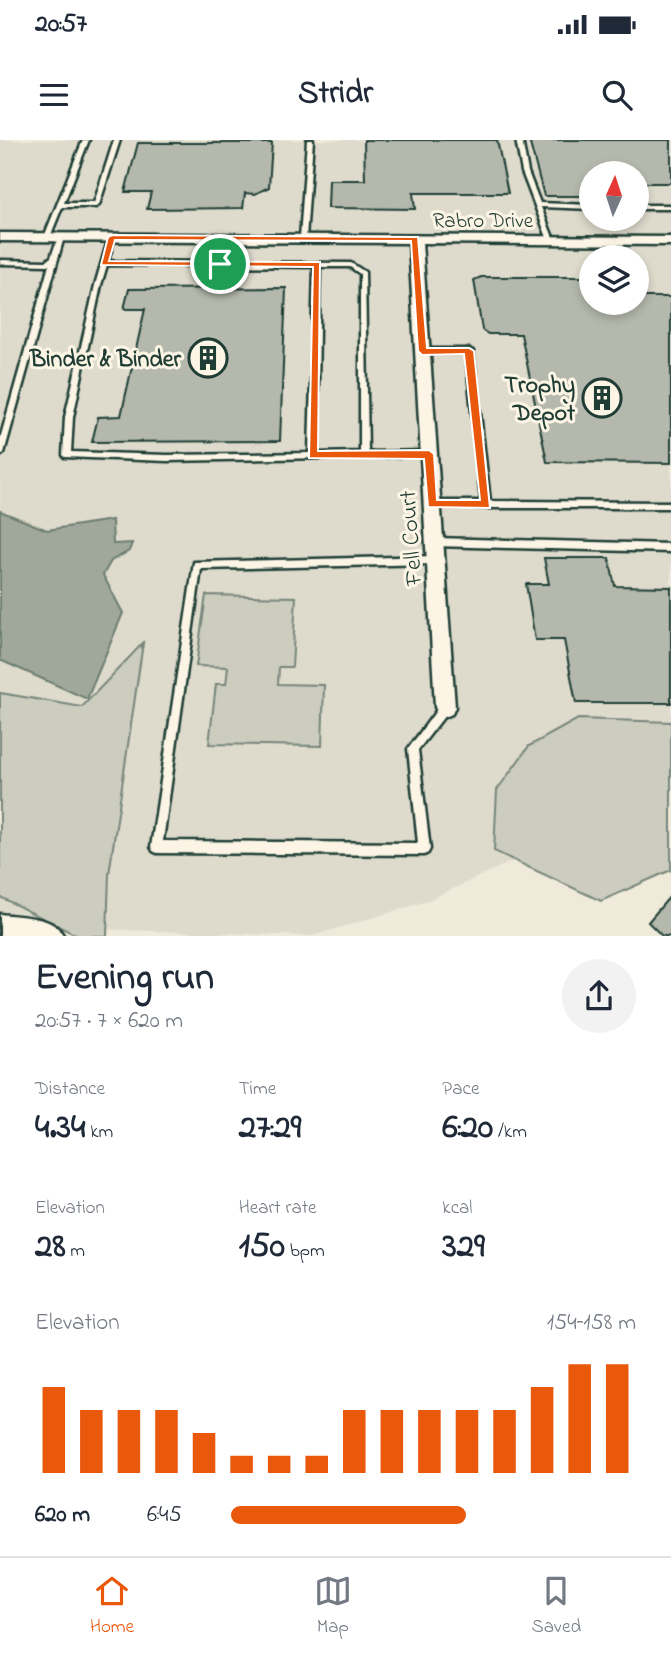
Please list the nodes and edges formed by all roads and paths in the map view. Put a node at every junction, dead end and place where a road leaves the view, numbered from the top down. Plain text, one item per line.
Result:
1 (86, 140) edge
2 (117, 140) edge
3 (310, 140) edge
4 (519, 140) edge
5 (60, 205) junction
6 (540, 205) junction
7 (579, 206) edge
8 (649, 207) edge
9 (671, 207) edge
10 (0, 237) edge
11 (54, 237) junction
12 (112, 237) junction
13 (303, 238) junction
14 (415, 239) junction
15 (551, 240) junction
16 (671, 241) edge
17 (54, 258) junction
18 (0, 262) edge
19 (104, 263) junction
20 (317, 264) junction
21 (422, 351) junction
22 (0, 453) edge
23 (429, 454) junction
24 (364, 455) junction
25 (313, 456) junction
26 (432, 504) junction
27 (486, 505) junction
28 (671, 505) edge
29 (435, 542) junction
30 (671, 548) edge
31 (436, 560) junction
32 (445, 707) joint
33 (0, 926) edge
34 (52, 936) edge

1 - 5 lane
2 - 5 lane
3 - 13 lane
4 - 6 lane
5 - 11 lane
6 - 7 lane
6 - 15 lane
8 - 9 lane
10 - 11 street, Rabro Drive
11 - 12 street, Rabro Drive
11 - 17 lane
12 - 13 street, Rabro Drive
12 - 19 lane
13 - 14 street, Rabro Drive
14 - 15 street, Rabro Drive
14 - 21 street, Fell Court
15 - 16 street, Rabro Drive
17 - 18 lane
17 - 22 lane
19 - 20 lane
19 - 25 lane
20 - 24 lane
20 - 25 lane
21 - 23 street, Fell Court
21 - 27 lane
23 - 24 lane
23 - 26 street, Fell Court
24 - 25 lane
26 - 27 lane
26 - 29 street, Fell Court
27 - 28 lane
29 - 30 lane
29 - 31 street, Fell Court
31 - 32 street, Fell Court
31 - 32 lane
33 - 34 street

